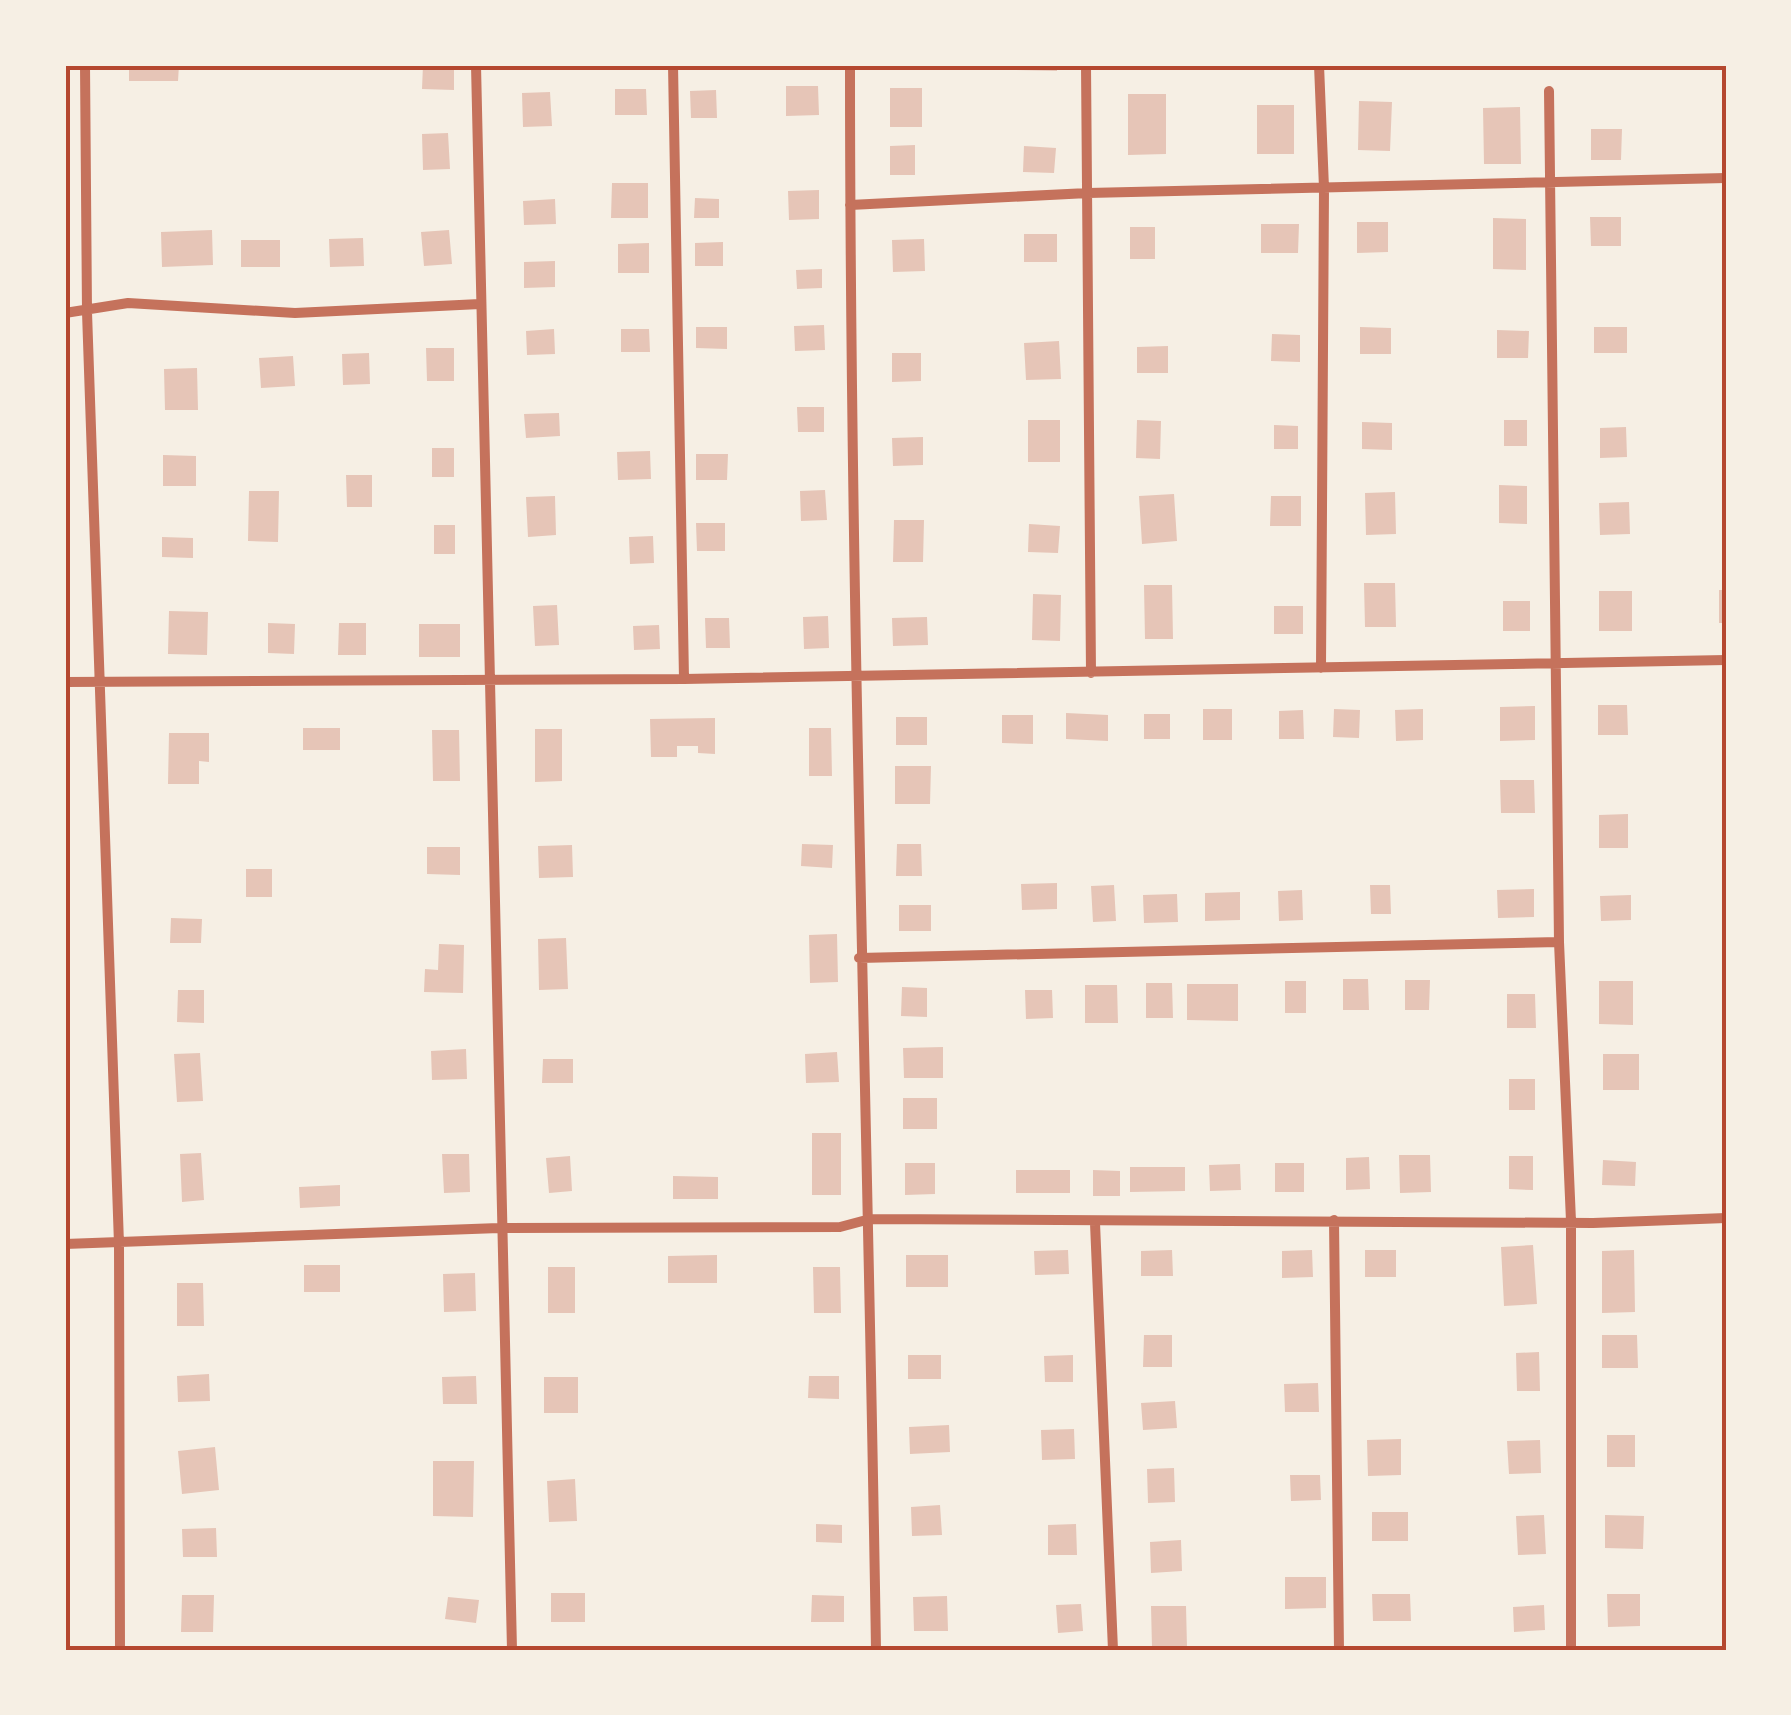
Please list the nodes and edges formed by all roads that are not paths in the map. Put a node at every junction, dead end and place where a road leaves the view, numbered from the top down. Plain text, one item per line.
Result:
1 (85, 65) edge
2 (476, 65) edge
3 (673, 65) edge
4 (850, 65) edge
5 (1086, 65) edge
6 (1319, 65) edge
7 (1549, 91) dead end
8 (1726, 178) edge
9 (1552, 182) junction
10 (1324, 188) junction
11 (1088, 193) junction
12 (850, 206) junction
13 (480, 304) junction
14 (87, 312) junction
15 (65, 313) edge
16 (1726, 660) edge
17 (1554, 661) junction
18 (1321, 668) junction
19 (1091, 673) junction
20 (853, 677) junction
21 (684, 679) junction
22 (490, 680) junction
23 (100, 681) junction
24 (65, 682) edge
25 (1558, 942) junction
26 (859, 958) junction
27 (1726, 1218) edge
28 (870, 1219) junction
29 (1334, 1220) junction
30 (1571, 1221) junction
31 (1095, 1223) junction
32 (499, 1228) junction
33 (65, 1244) edge
34 (119, 1244) junction
35 (120, 1650) edge
36 (512, 1650) edge
37 (876, 1650) edge
38 (1113, 1650) edge
39 (1338, 1650) edge
40 (1571, 1650) edge

1 - 14 street
2 - 13 street
3 - 21 street
4 - 12 street
5 - 11 street
6 - 10 street
7 - 9 street
8 - 9 street
9 - 10 street
9 - 17 street
10 - 11 street
10 - 18 street
11 - 12 street
11 - 19 street
12 - 20 street
13 - 14 street
13 - 22 street
14 - 15 street
14 - 23 street
16 - 17 street
17 - 18 street
17 - 25 street
18 - 19 street
19 - 20 street
20 - 21 street
20 - 26 street
21 - 22 street
22 - 23 street
22 - 32 street
23 - 24 street
23 - 34 street
25 - 26 street
25 - 30 street
26 - 28 street
27 - 30 street
28 - 31 street
28 - 32 street
28 - 37 street
29 - 30 street
29 - 31 street
29 - 39 street
30 - 40 street
31 - 38 street
32 - 34 street
32 - 36 street
33 - 34 street
34 - 35 street

